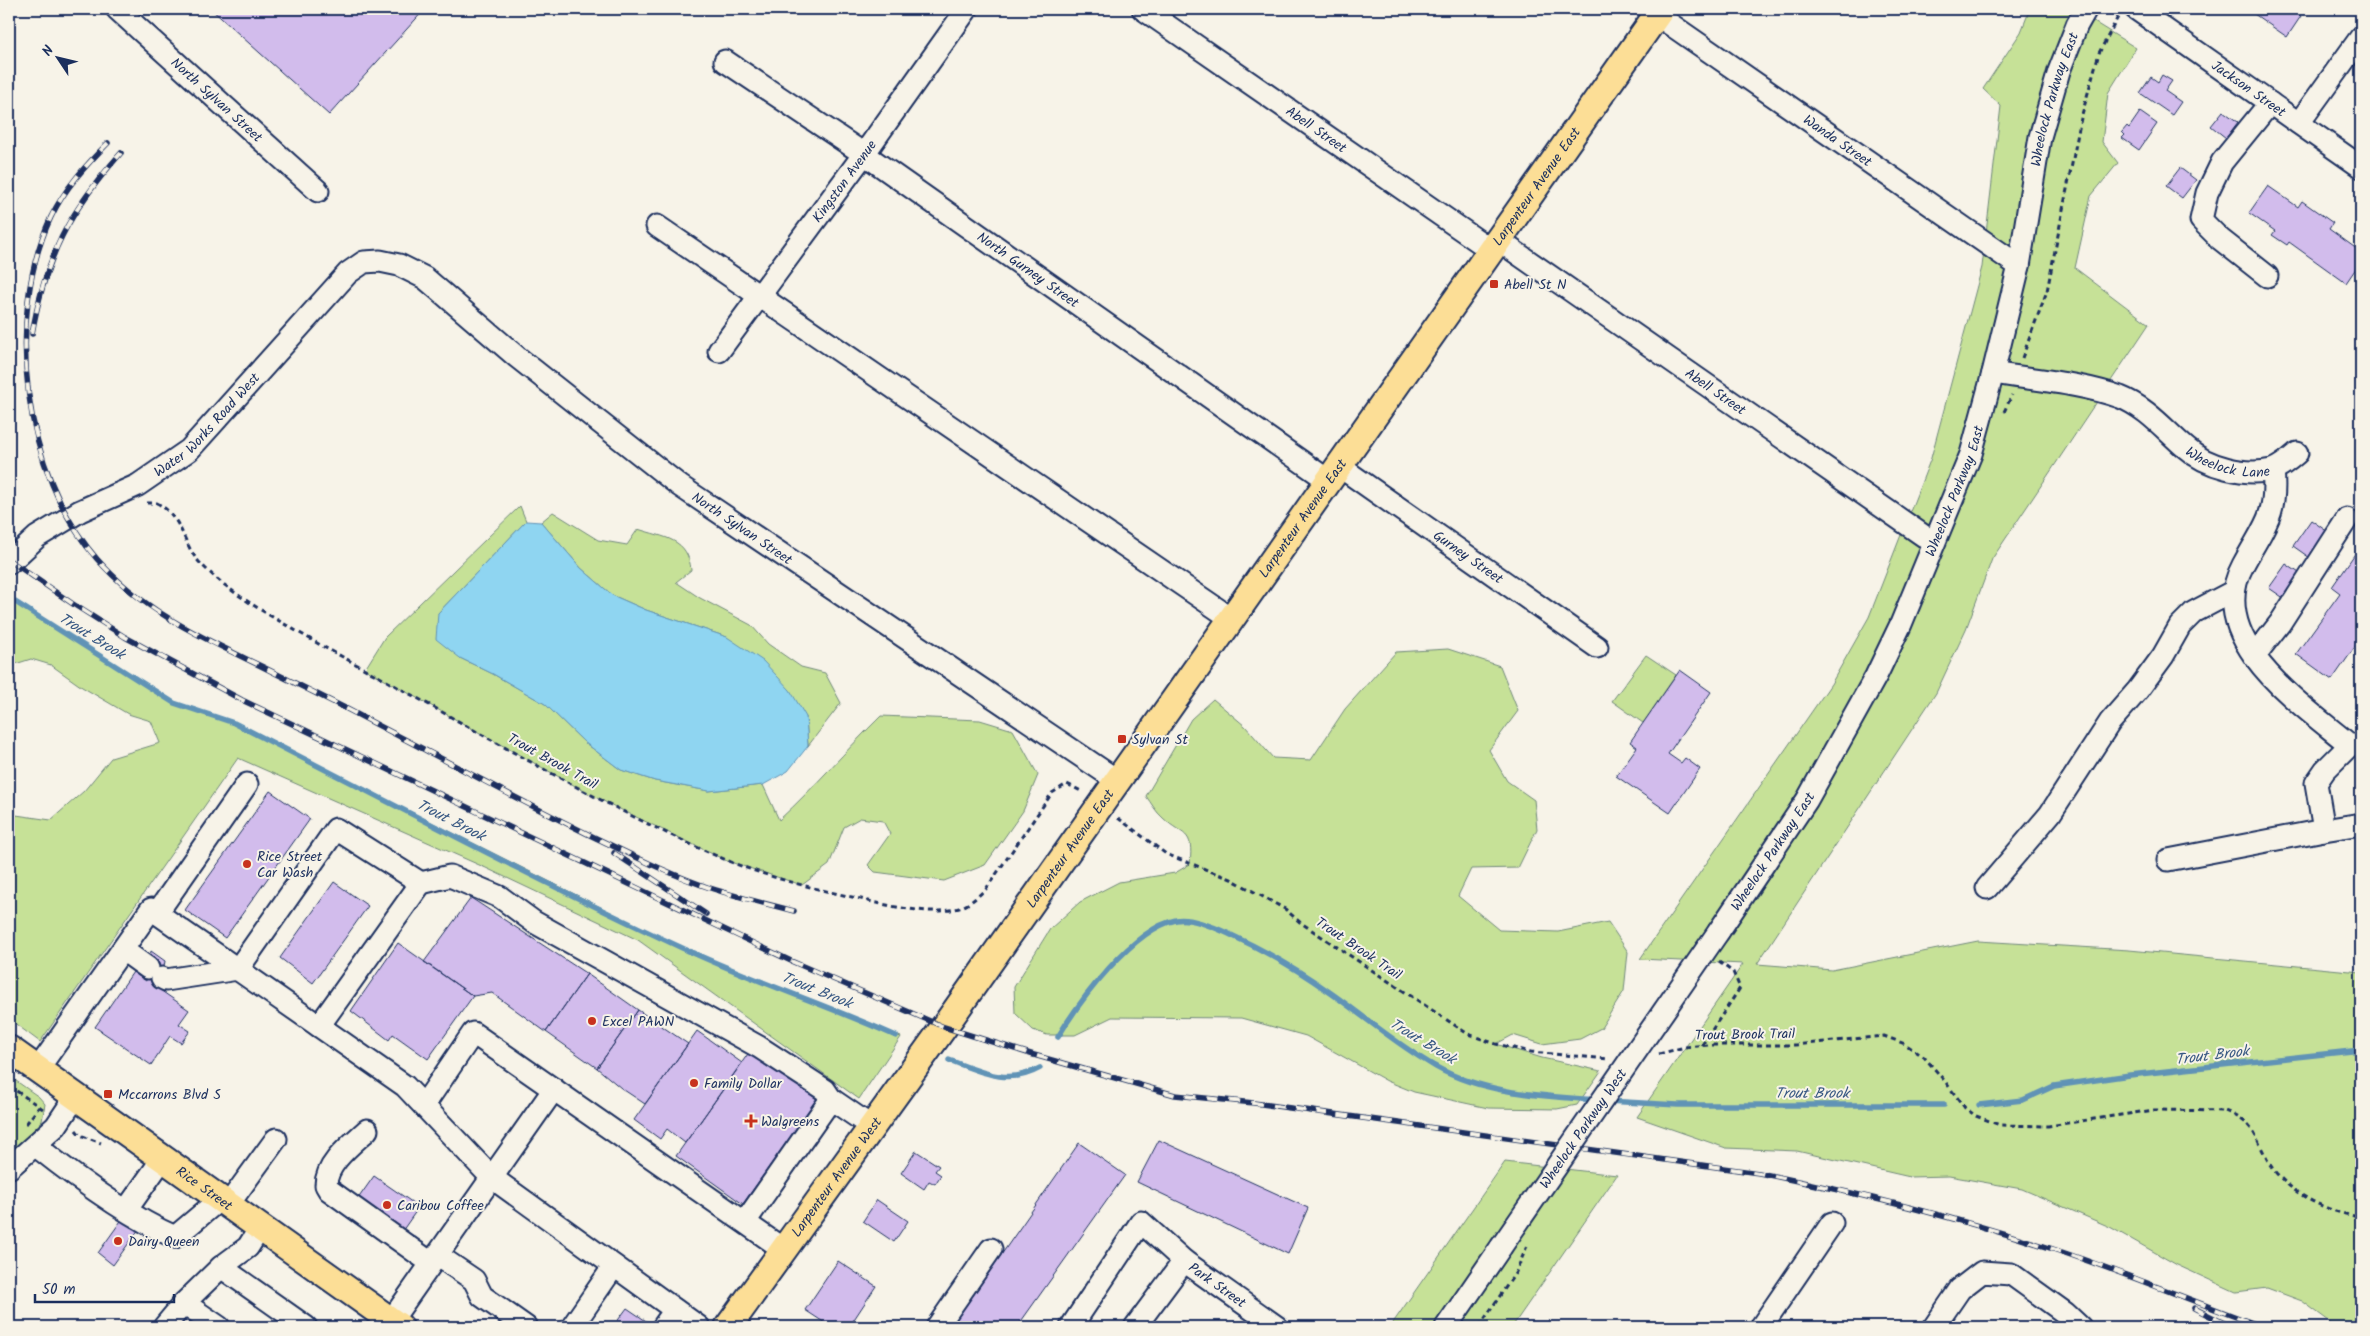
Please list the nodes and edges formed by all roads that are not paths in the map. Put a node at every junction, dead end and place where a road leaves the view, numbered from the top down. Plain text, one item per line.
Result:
1 (117, 9) edge
2 (967, 9) edge
3 (1143, 9) edge
4 (2086, 9) edge
5 (2136, 9) edge
6 (1659, 12) edge
7 (2361, 37) edge
8 (725, 60) dead end
9 (2270, 102) junction
10 (2299, 124) junction
11 (864, 154) junction
12 (2361, 166) edge
13 (318, 191) dead end
14 (657, 226) dead end
15 (1494, 245) junction
16 (380, 261) joint
17 (2019, 266) junction
18 (2267, 276) dead end
19 (760, 296) junction
20 (719, 351) dead end
21 (1994, 373) junction
22 (2297, 454) dead end
23 (2272, 470) junction
24 (1334, 473) junction
25 (2347, 520) dead end
26 (1934, 543) junction
27 (9, 572) edge
28 (2234, 591) junction
29 (1232, 619) junction
30 (1597, 646) dead end
31 (2255, 656) junction
32 (2355, 745) edge
33 (1118, 781) junction
34 (247, 784) dead end
35 (2361, 824) edge
36 (2324, 830) junction
37 (2168, 860) dead end
38 (421, 883) junction
39 (1987, 888) dead end
40 (157, 913) junction
41 (1719, 930) joint
42 (123, 950) junction
43 (238, 969) junction
44 (319, 1026) junction
45 (944, 1027) joint
46 (9, 1049) edge
47 (38, 1069) junction
48 (554, 1089) junction
49 (76, 1096) junction
50 (831, 1099) junction
51 (424, 1105) junction
52 (872, 1127) junction
53 (367, 1130) dead end
54 (276, 1139) dead end
55 (36, 1146) junction
56 (163, 1158) junction
57 (9, 1168) edge
58 (491, 1178) junction
59 (224, 1202) junction
60 (127, 1209) junction
61 (745, 1222) junction
62 (1832, 1223) dead end
63 (260, 1228) junction
64 (783, 1249) junction
65 (991, 1249) dead end
66 (434, 1259) junction
67 (1184, 1261) junction
68 (614, 1266) junction
69 (221, 1267) junction
70 (184, 1303) junction
71 (675, 1310) junction
72 (395, 1324) edge
73 (164, 1327) edge
74 (219, 1327) edge
75 (306, 1327) edge
76 (526, 1327) edge
77 (572, 1327) edge
78 (663, 1327) edge
79 (699, 1327) edge
80 (728, 1327) edge
81 (937, 1327) edge
82 (1071, 1327) edge
83 (1136, 1327) edge
84 (1276, 1327) edge
85 (1446, 1327) edge
86 (1761, 1327) edge
87 (1934, 1327) edge
88 (2080, 1327) edge

1 - 13 street, North Sylvan Street
2 - 11 street, Kingston Avenue
3 - 15 street, Abell Street
4 - 17 street, Wheelock Parkway East
5 - 9 street, Jackson Street
6 - 15 main road, Larpenteur Avenue East
6 - 17 street, Wanda Street
7 - 10 street
8 - 11 street, North Gurney Street
9 - 10 street, Jackson Street
9 - 18 street
10 - 12 street, Jackson Street
11 - 19 street, Kingston Avenue
11 - 24 street, North Gurney Street
14 - 19 street
15 - 24 main road, Larpenteur Avenue East
15 - 26 street, Abell Street
16 - 27 street, Water Works Road West
16 - 33 street, North Sylvan Street
17 - 21 street, Wheelock Parkway East
19 - 20 street, Kingston Avenue
19 - 29 street
21 - 23 street, Wheelock Lane
21 - 26 street, Wheelock Parkway East
22 - 23 street
23 - 28 street, Wheelock Lane
24 - 29 main road, Larpenteur Avenue East
24 - 30 street, Gurney Street
25 - 31 street
26 - 41 street, Wheelock Parkway East
28 - 31 street, Wheelock Lane
28 - 39 street
29 - 33 main road, Larpenteur Avenue East
31 - 32 street, Wheelock Lane
32 - 36 street
33 - 45 main road, Larpenteur Avenue East
34 - 40 street
35 - 36 street
36 - 37 street
38 - 43 street
38 - 44 street
38 - 50 street
40 - 42 street
40 - 43 street
41 - 85 street, Wheelock Parkway West, bridge
42 - 43 street
42 - 47 street
43 - 44 street
44 - 51 street
45 - 52 main road, Larpenteur Avenue West
46 - 47 main road, Rice Street
47 - 49 main road, Rice Street
48 - 51 street
48 - 58 street
48 - 61 street
49 - 55 street
49 - 56 main road, Rice Street
50 - 52 street
50 - 61 street
51 - 58 street
52 - 64 main road, Larpenteur Avenue West
53 - 66 street
54 - 59 street
55 - 57 street
55 - 60 street
56 - 59 main road, Rice Street
56 - 60 street
58 - 66 street
58 - 68 street
59 - 60 street
59 - 63 main road, Rice Street
61 - 64 street
62 - 86 street
63 - 69 street
63 - 72 main road, Rice Street
64 - 80 main road, Larpenteur Avenue West
65 - 81 street
66 - 72 street
66 - 76 street
67 - 82 street, Park Street
67 - 83 street
67 - 84 street, Park Street
68 - 71 street
68 - 77 street
69 - 70 street
69 - 75 street
70 - 73 street
70 - 74 street
71 - 78 street
71 - 79 street
87 - 88 street

